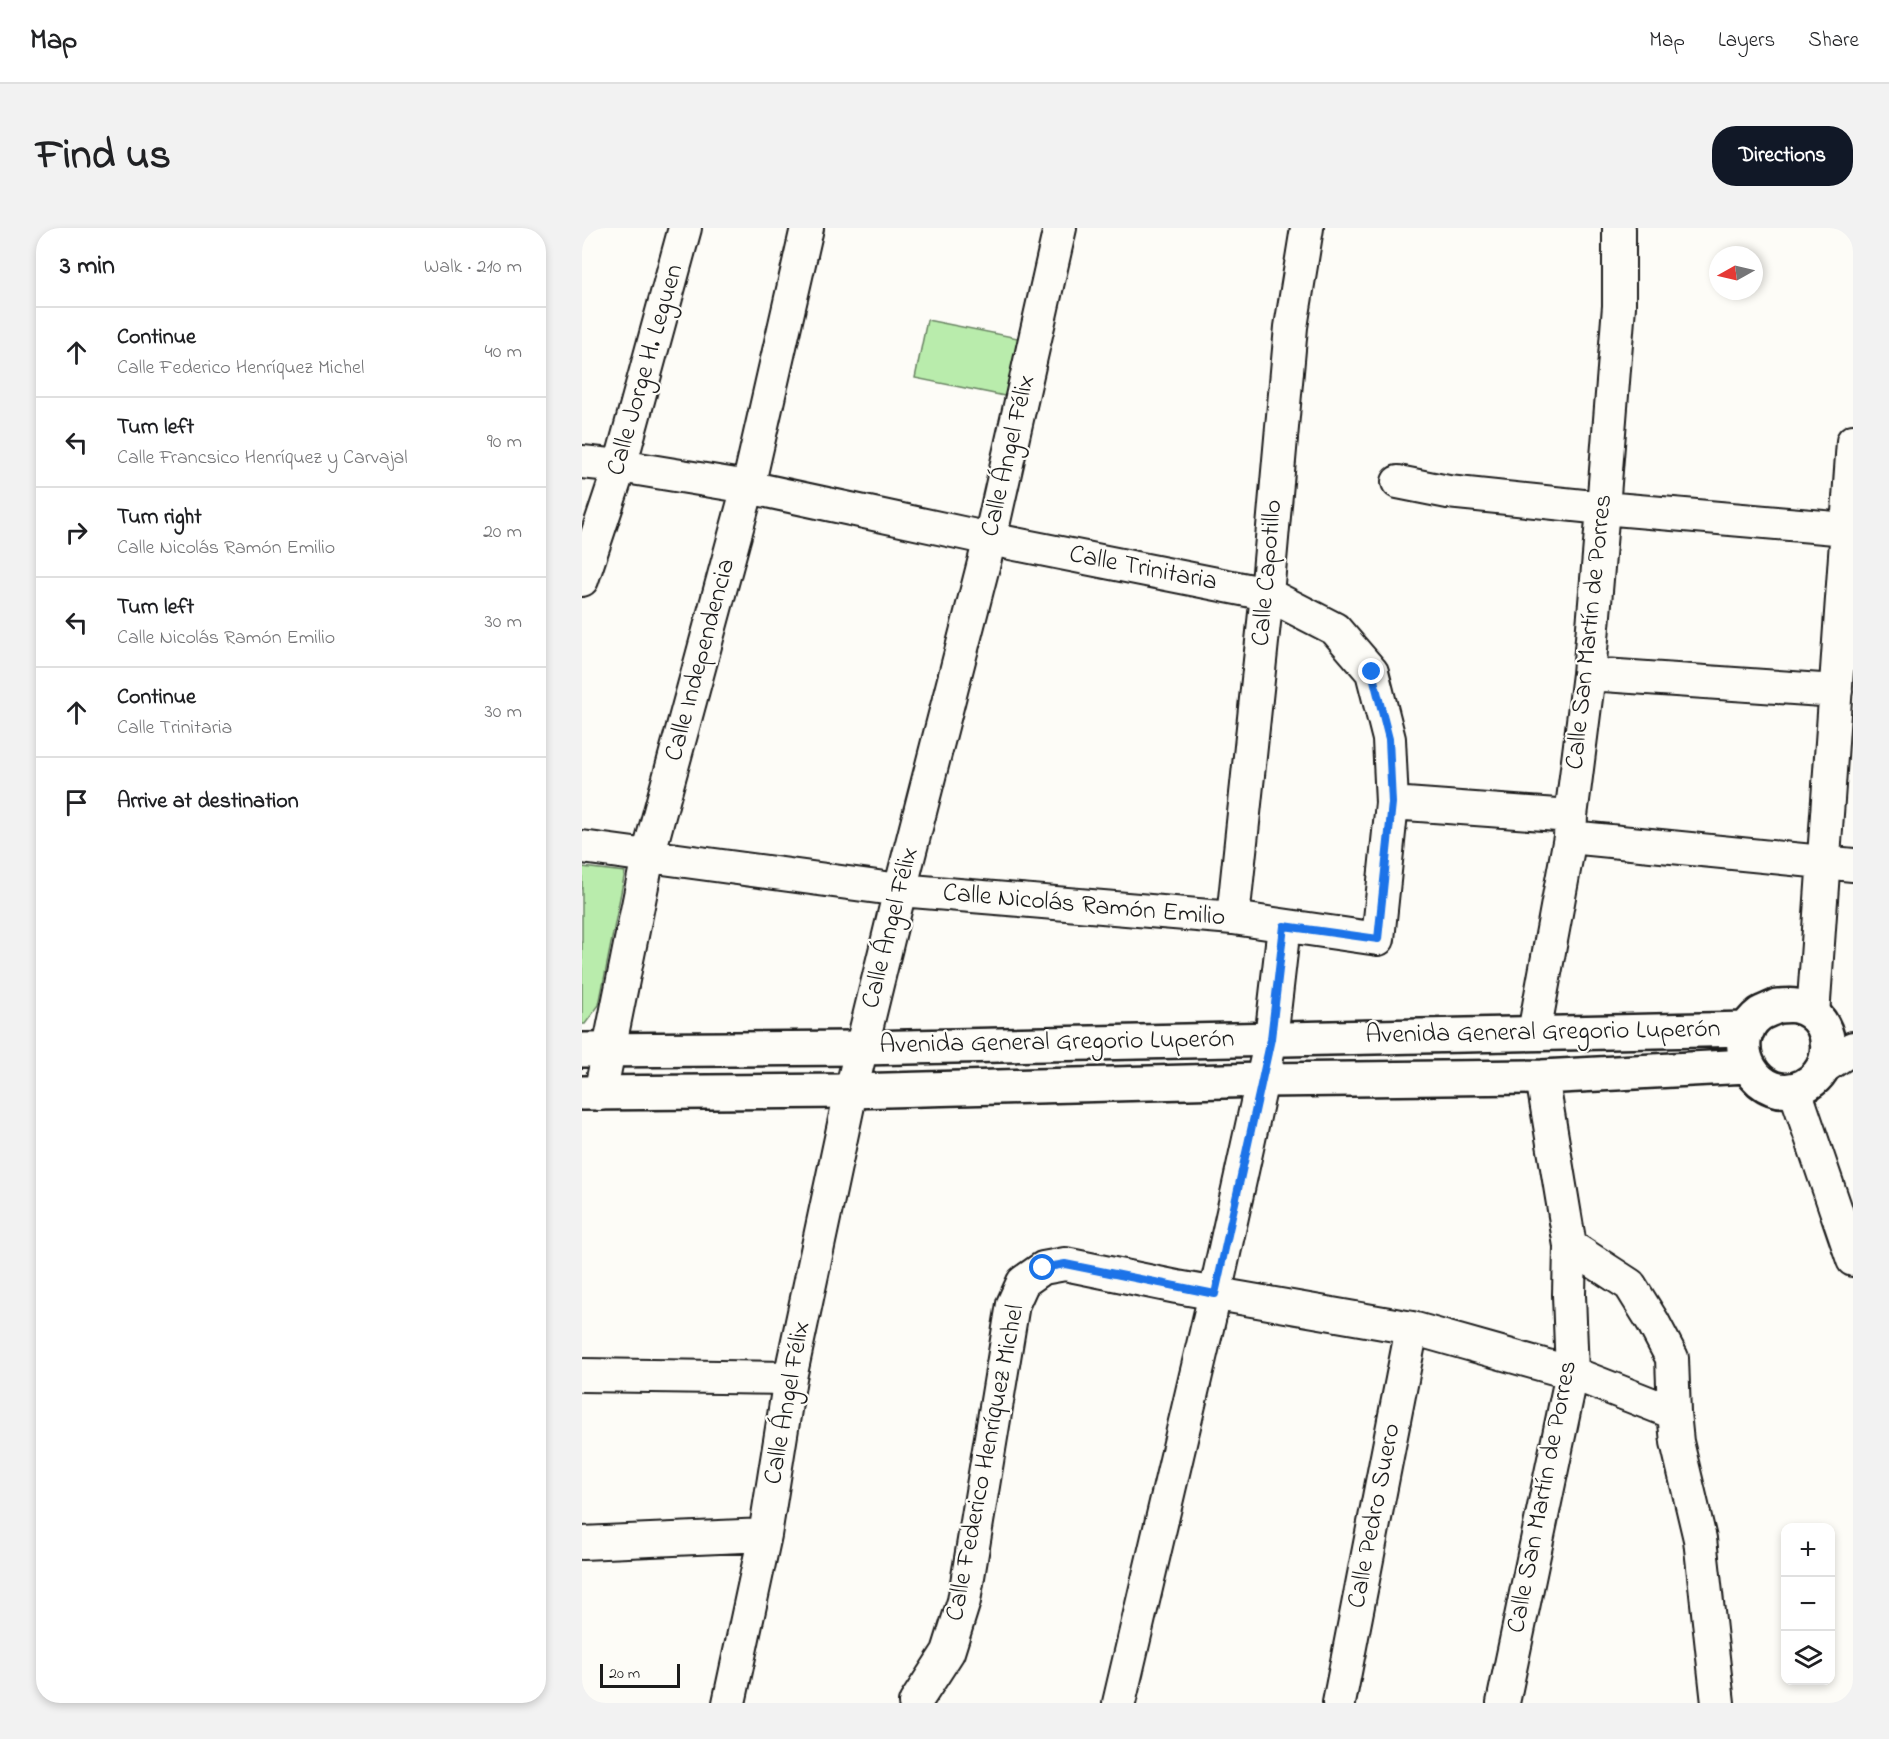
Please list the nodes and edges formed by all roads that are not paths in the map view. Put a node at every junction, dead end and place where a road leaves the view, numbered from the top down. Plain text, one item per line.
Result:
1 (685, 228) edge
2 (807, 228) edge
3 (1060, 228) edge
4 (1307, 228) edge
5 (1619, 228) edge
6 (1853, 441) edge
7 (582, 462) edge
8 (620, 466) junction
9 (1398, 482) dead end
10 (748, 487) junction
11 (1603, 508) junction
12 (1847, 529) junction
13 (990, 539) junction
14 (582, 580) edge
15 (1267, 594) junction
16 (1589, 674) junction
17 (1836, 691) junction
18 (1392, 803) junction
19 (1571, 826) junction
20 (582, 847) edge
21 (648, 856) junction
22 (1839, 864) edge
23 (900, 890) junction
24 (1233, 918) junction
25 (1284, 926) junction
26 (1830, 1024) edge
27 (1748, 1029) junction
28 (1534, 1034) junction
29 (1271, 1039) junction
30 (861, 1047) junction
31 (1853, 1048) edge
32 (596, 1050) edge
33 (1747, 1066) junction
34 (1824, 1067) junction
35 (1542, 1077) junction
36 (1262, 1080) junction
37 (1795, 1090) junction
38 (851, 1091) junction
39 (591, 1094) edge
40 (1570, 1246) junction
41 (1853, 1260) edge
42 (1215, 1294) junction
43 (1412, 1328) junction
44 (1572, 1373) junction
45 (582, 1375) edge
46 (790, 1378) junction
47 (1674, 1413) junction
48 (765, 1535) junction
49 (582, 1543) edge
50 (729, 1703) edge
51 (915, 1703) edge
52 (1119, 1703) edge
53 (1339, 1703) edge
54 (1503, 1703) edge
55 (1718, 1703) edge

1 - 8 street, Calle Jorge H. Leguen
2 - 10 street, Calle Independencia
3 - 13 street, Calle Ángel Félix
4 - 15 street, Calle Capotillo
5 - 11 street, Calle San Martín de Porres
6 - 12 street
7 - 8 street, Calle Trinitaria
8 - 10 street, Calle Trinitaria
8 - 14 street, Calle Jorge H. Leguen
9 - 11 street
10 - 13 street, Calle Trinitaria
10 - 21 street, Calle Independencia
11 - 12 street
11 - 16 street, Calle San Martín de Porres
12 - 17 street
13 - 15 street, Calle Trinitaria
13 - 23 street, Calle Ángel Félix
15 - 18 street, Calle Trinitaria
15 - 24 street, Calle Capotillo
16 - 17 street
16 - 19 street, Calle San Martín de Porres
17 - 22 street
18 - 19 street
18 - 25 street, Calle Nicolás Ramón Emilio
19 - 22 street
19 - 28 street, Calle San Martín de Porres
20 - 21 street, Calle Nicolás Ramón Emilio
21 - 23 street, Calle Nicolás Ramón Emilio
21 - 32 street, Calle Independencia
22 - 26 street
23 - 24 street, Calle Nicolás Ramón Emilio
23 - 30 street, Calle Ángel Félix
24 - 25 street, Calle Nicolás Ramón Emilio
25 - 29 street
26 - 27 main road
26 - 34 main road
27 - 28 main road, Avenida General Gregorio Luperón
27 - 33 main road
28 - 29 main road, Avenida General Gregorio Luperón
29 - 30 main road, Avenida General Gregorio Luperón
29 - 36 street
30 - 32 main road, Avenida General Gregorio Luperón
30 - 38 street, Calle Ángel Félix
31 - 34 street
32 - 39 street, Calle Independencia
33 - 35 main road, Avenida General Gregorio Luperón
33 - 37 main road
34 - 37 main road
35 - 36 main road, Avenida General Gregorio Luperón
35 - 40 street, Calle San Martín de Porres
36 - 38 main road, Avenida General Gregorio Luperón
36 - 42 street
37 - 41 street
38 - 39 main road, Avenida General Gregorio Luperón
38 - 46 street, Calle Ángel Félix
40 - 44 street, Calle San Martín de Porres
40 - 47 street
42 - 43 street, Calle Federico Henríquez Michel
42 - 51 street, Calle Federico Henríquez Michel
42 - 52 street
43 - 44 street, Calle Federico Henríquez Michel
43 - 53 street, Calle Pedro Suero
44 - 47 street, Calle Federico Henríquez Michel
44 - 54 street, Calle San Martín de Porres
45 - 46 street
46 - 48 street, Calle Ángel Félix
47 - 55 street
48 - 49 street
48 - 50 street, Calle Ángel Félix

